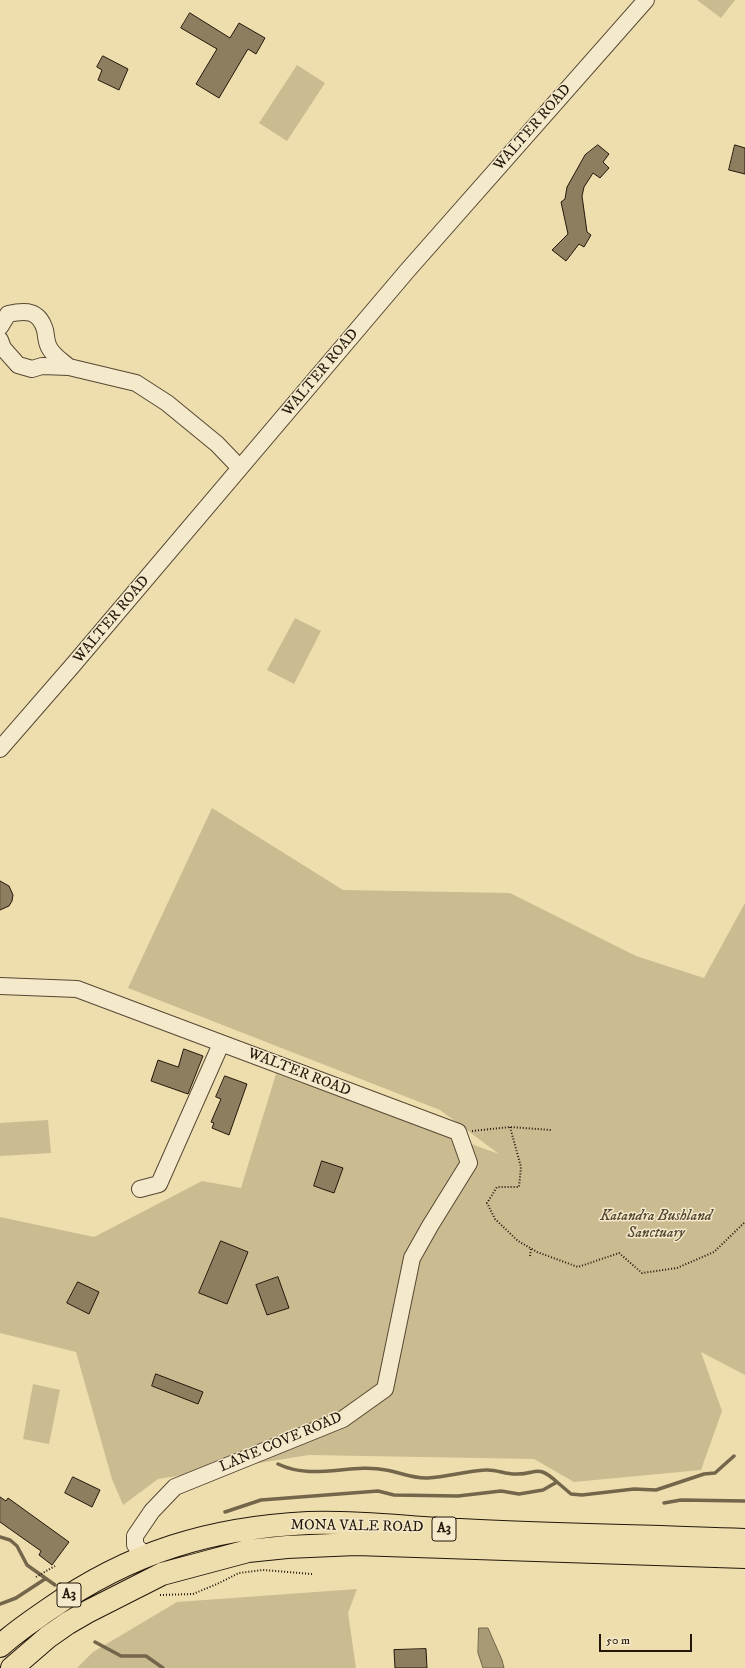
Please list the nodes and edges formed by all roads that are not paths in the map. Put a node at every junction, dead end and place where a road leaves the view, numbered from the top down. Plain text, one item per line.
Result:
1 (646, 0) edge
2 (0, 327) edge
3 (0, 340) edge
4 (69, 367) junction
5 (240, 468) junction
6 (0, 749) edge
7 (0, 986) edge
8 (221, 1044) junction
9 (140, 1189) dead end
10 (412, 1258) joint
11 (745, 1540) edge
12 (146, 1556) junction
13 (745, 1557) edge
14 (0, 1646) edge
15 (12, 1668) edge

1 - 5 street, WALTER ROAD
2 - 4 street
3 - 4 street
4 - 5 street
5 - 6 street, WALTER ROAD
7 - 8 street, WALTER ROAD
8 - 9 street
8 - 10 street, WALTER ROAD
10 - 12 street, LANE COVE ROAD
11 - 12 highway, MONA VALE ROAD / A3
12 - 14 highway, MONA VALE ROAD / A3
13 - 15 highway, MONA VALE ROAD / A3

